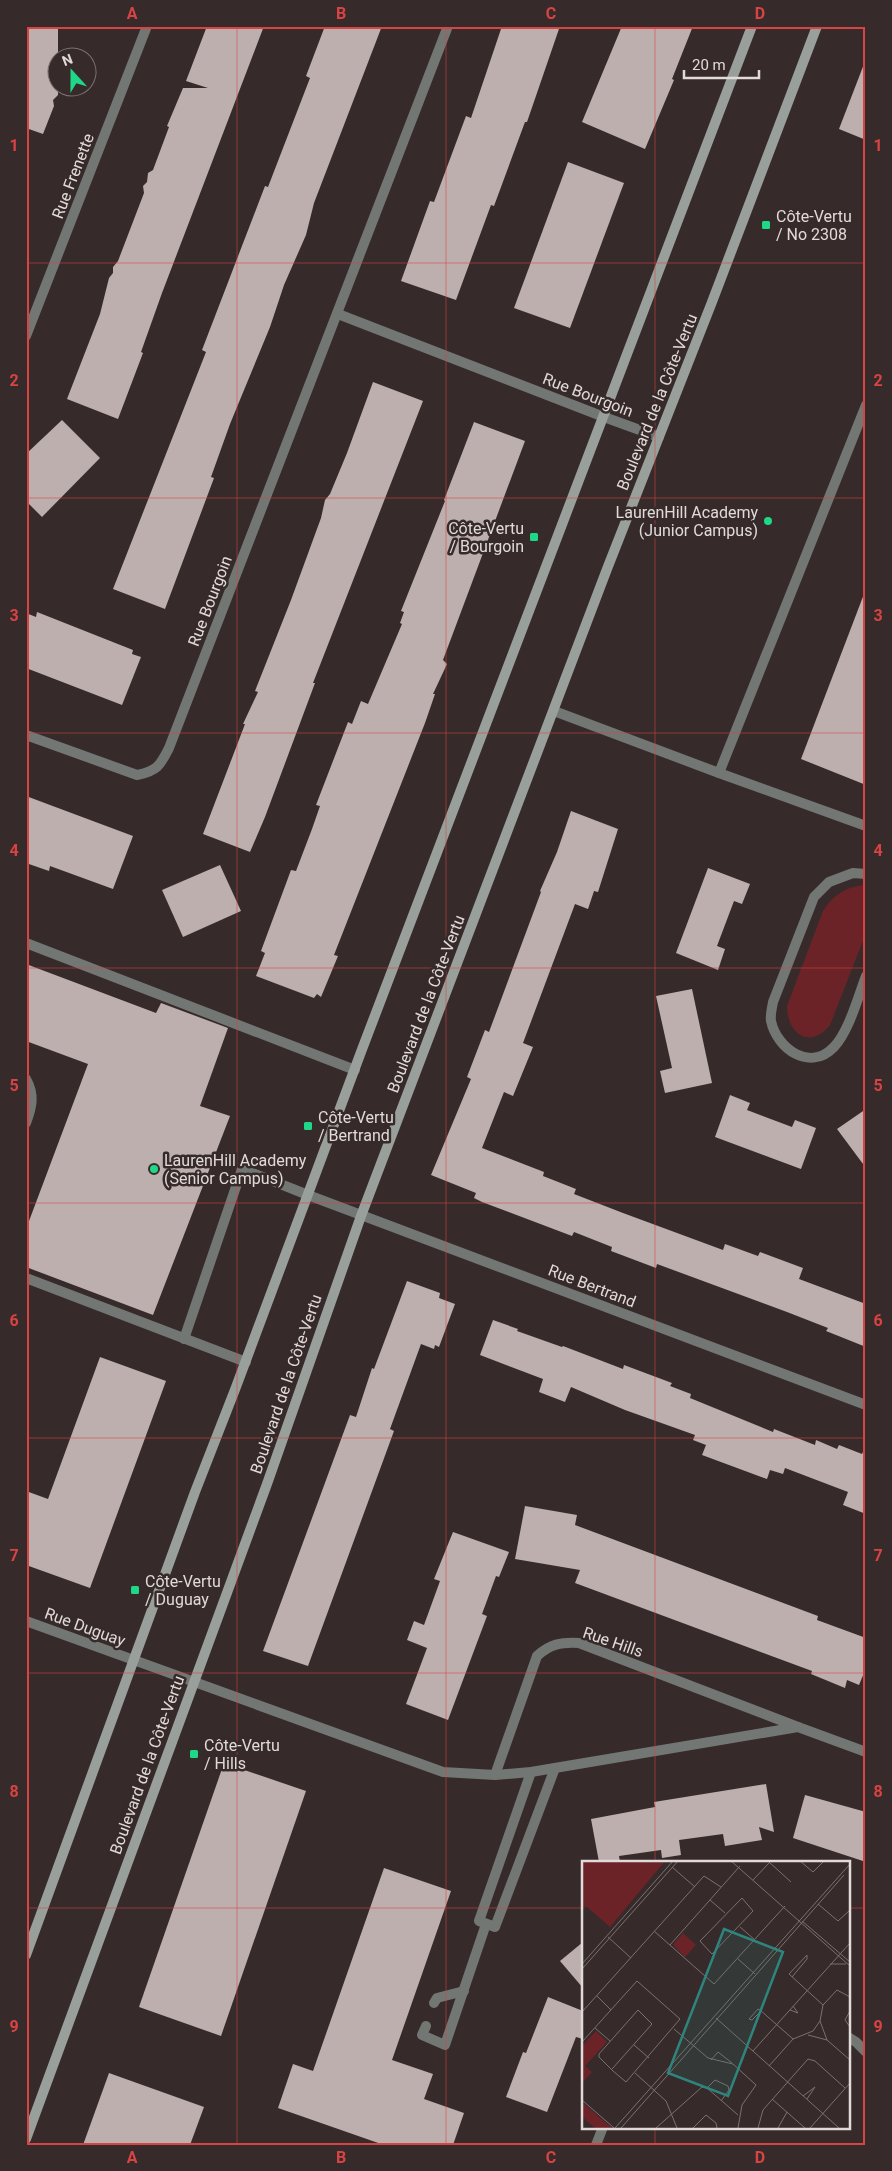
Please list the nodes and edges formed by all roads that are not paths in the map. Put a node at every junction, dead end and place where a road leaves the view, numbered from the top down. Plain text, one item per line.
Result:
1 (147, 26) edge
2 (448, 26) edge
3 (752, 26) edge
4 (817, 26) edge
5 (338, 314) junction
6 (26, 336) edge
7 (866, 405) edge
8 (604, 417) junction
9 (659, 437) junction
10 (554, 712) junction
11 (26, 735) edge
12 (719, 773) junction
13 (866, 826) edge
14 (866, 874) edge
15 (26, 942) edge
16 (866, 976) edge
17 (355, 1070) junction
18 (26, 1079) edge
19 (26, 1123) edge
20 (308, 1195) junction
21 (361, 1216) junction
22 (26, 1278) edge
23 (184, 1339) junction
24 (246, 1362) junction
25 (866, 1405) edge
26 (26, 1621) edge
27 (133, 1660) junction
28 (194, 1681) junction
29 (798, 1727) junction
30 (866, 1752) edge
31 (555, 1768) junction
32 (531, 1772) junction
33 (495, 1775) junction
34 (500, 1860) junction
35 (518, 1867) junction
36 (487, 1924) junction
37 (26, 1955) edge
38 (464, 1991) junction
39 (434, 2003) dead end
40 (426, 2026) dead end
41 (850, 2039) edge
42 (866, 2052) edge
43 (603, 2128) edge
44 (26, 2139) edge
45 (596, 2145) edge

1 - 6 street, Rue Frenette
2 - 5 street, Rue Bourgoin
3 - 8 main road
4 - 9 main road, Boulevard de la Côte-Vertu
5 - 8 street, Rue Bourgoin
5 - 11 street, Rue Bourgoin
7 - 12 street
8 - 9 street, Rue Bourgoin
8 - 17 main road
9 - 10 main road, Boulevard de la Côte-Vertu
10 - 12 street
10 - 21 main road, Boulevard de la Côte-Vertu
12 - 13 street
14 - 16 street
15 - 17 street
17 - 20 main road
18 - 19 street
20 - 21 street, Rue Bertrand
20 - 23 street, Rue Bertrand
20 - 24 main road
21 - 25 street, Rue Bertrand
21 - 28 main road, Boulevard de la Côte-Vertu
22 - 23 street
23 - 24 street
24 - 27 main road
26 - 27 street, Rue Duguay
27 - 28 street, Rue Hills
27 - 37 main road
28 - 33 street, Rue Hills
28 - 44 main road, Boulevard de la Côte-Vertu
29 - 30 street, Rue Hills
29 - 31 street, Rue Hills
29 - 33 street, Rue Hills
31 - 32 street, Rue Hills
31 - 35 street
32 - 33 street, Rue Hills
32 - 34 street
34 - 35 street
34 - 36 street
35 - 36 street
36 - 38 street
38 - 39 street
38 - 40 street
41 - 42 street
43 - 45 street

